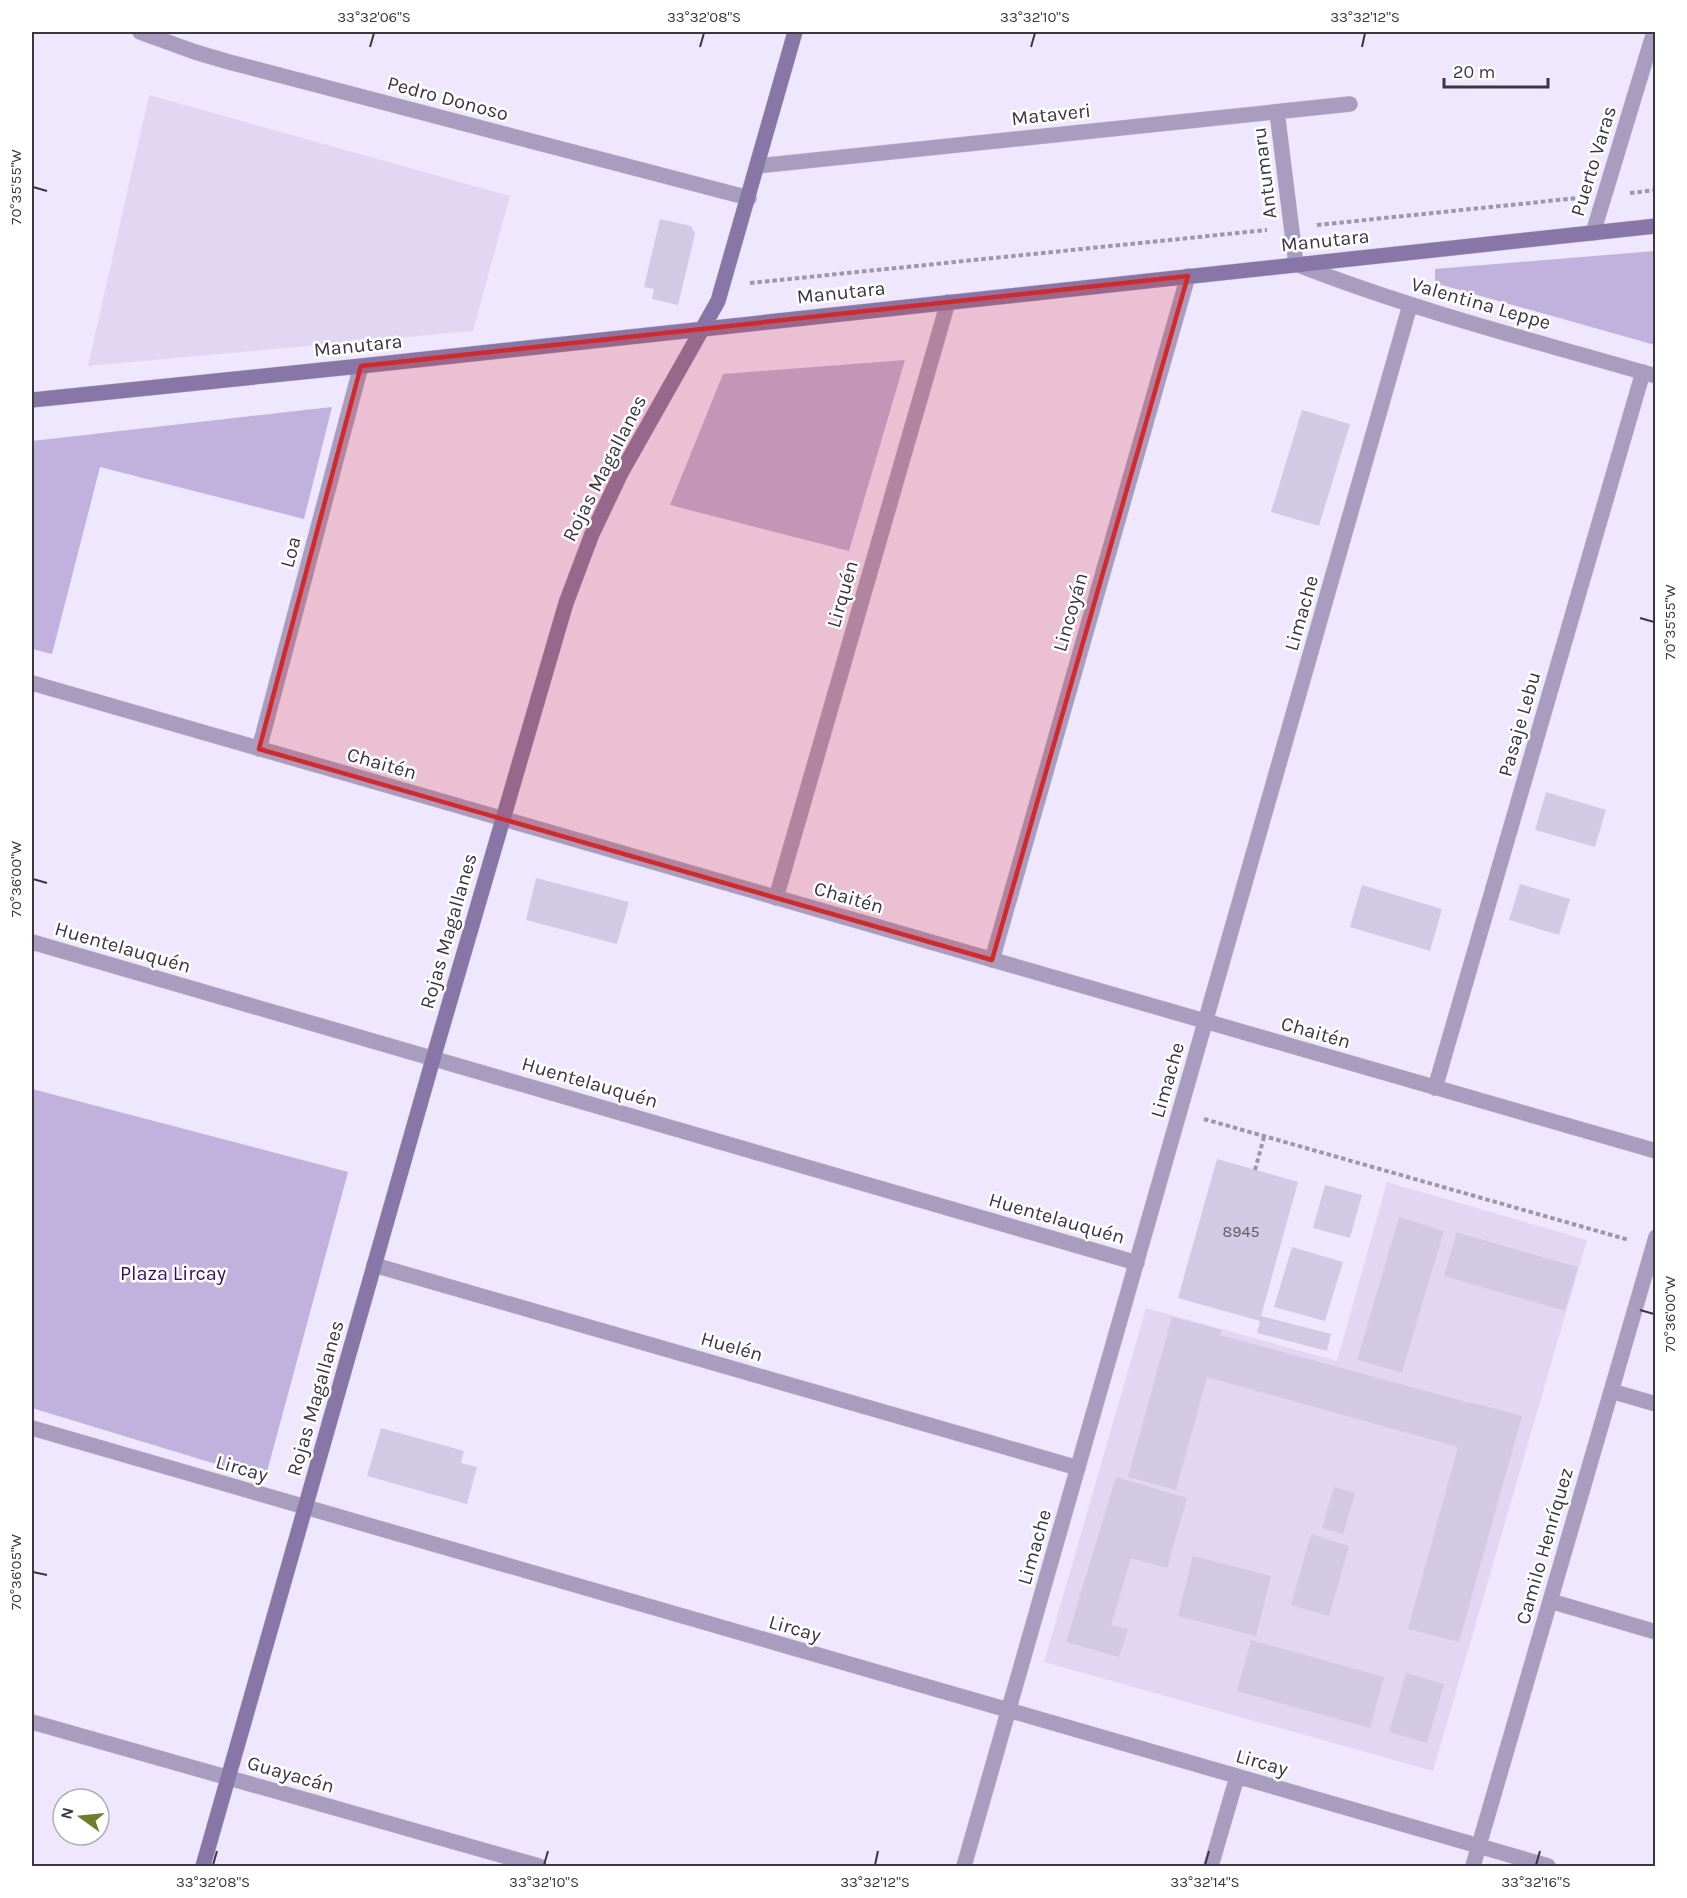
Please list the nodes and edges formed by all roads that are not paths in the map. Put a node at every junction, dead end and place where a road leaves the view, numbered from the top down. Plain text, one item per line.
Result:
1 (140, 32) edge
2 (795, 32) edge
3 (1654, 32) edge
4 (1350, 104) dead end
5 (1277, 111) junction
6 (758, 166) junction
7 (748, 198) junction
8 (1656, 226) edge
9 (1593, 233) junction
10 (1296, 264) junction
11 (1188, 276) junction
12 (948, 302) junction
13 (1410, 304) junction
14 (704, 328) junction
15 (361, 366) junction
16 (1649, 374) edge
17 (32, 400) edge
18 (32, 683) edge
19 (259, 748) junction
20 (502, 819) junction
21 (776, 898) junction
22 (32, 942) edge
23 (992, 960) junction
24 (1206, 1022) junction
25 (433, 1059) junction
26 (1435, 1088) junction
27 (1656, 1151) edge
28 (1654, 1242) edge
29 (1137, 1263) junction
30 (374, 1265) junction
31 (1611, 1391) junction
32 (1656, 1404) edge
33 (32, 1428) edge
34 (1078, 1468) junction
35 (305, 1509) junction
36 (1550, 1601) junction
37 (1656, 1632) edge
38 (1009, 1711) junction
39 (32, 1722) edge
40 (1236, 1776) junction
41 (228, 1778) junction
42 (1479, 1846) junction
43 (203, 1866) edge
44 (539, 1866) edge
45 (964, 1866) edge
46 (1211, 1866) edge
47 (1473, 1866) edge
48 (1548, 1866) edge

1 - 7 street, Pedro Donoso
2 - 6 main road, Rojas Magallanes
3 - 9 street, Puerto Varas
4 - 5 street, Mataveri
5 - 6 street, Mataveri
5 - 10 street, Antumaru
6 - 7 main road, Rojas Magallanes
7 - 14 main road, Rojas Magallanes
8 - 9 main road, Manutara
9 - 10 main road, Manutara
10 - 11 main road, Manutara
10 - 13 street, Valentina Leppe
11 - 12 main road, Manutara
11 - 23 street, Lincoyán
12 - 14 main road, Manutara
12 - 21 street, Lirquén
13 - 16 street, Valentina Leppe
13 - 24 street, Limache
14 - 15 main road, Manutara
14 - 20 main road, Rojas Magallanes
15 - 17 main road, Manutara
15 - 19 street, Loa
16 - 26 street, Pasaje Lebu
18 - 19 street, Chaitén
19 - 20 street, Chaitén
20 - 21 street, Chaitén
20 - 25 main road, Rojas Magallanes
21 - 23 street, Chaitén
22 - 25 street, Huentelauquén
23 - 24 street, Chaitén
24 - 26 street, Chaitén
24 - 29 street, Limache
25 - 29 street, Huentelauquén
25 - 30 main road, Rojas Magallanes
26 - 27 street, Chaitén
28 - 31 street, Camilo Henríquez
29 - 34 street, Limache
30 - 34 street, Huelén
30 - 35 main road, Rojas Magallanes
31 - 32 street
31 - 36 street, Camilo Henríquez
33 - 35 street, Lircay
34 - 38 street, Limache
35 - 38 street, Lircay
35 - 41 main road, Rojas Magallanes
36 - 37 street
36 - 42 street, Camilo Henríquez
38 - 40 street, Lircay
38 - 45 street, Limache
39 - 41 street, Guayacán
40 - 42 street, Lircay
40 - 46 street
41 - 43 main road, Rojas Magallanes
41 - 44 street, Guayacán
42 - 47 street, Camilo Henríquez
42 - 48 street, Lircay

